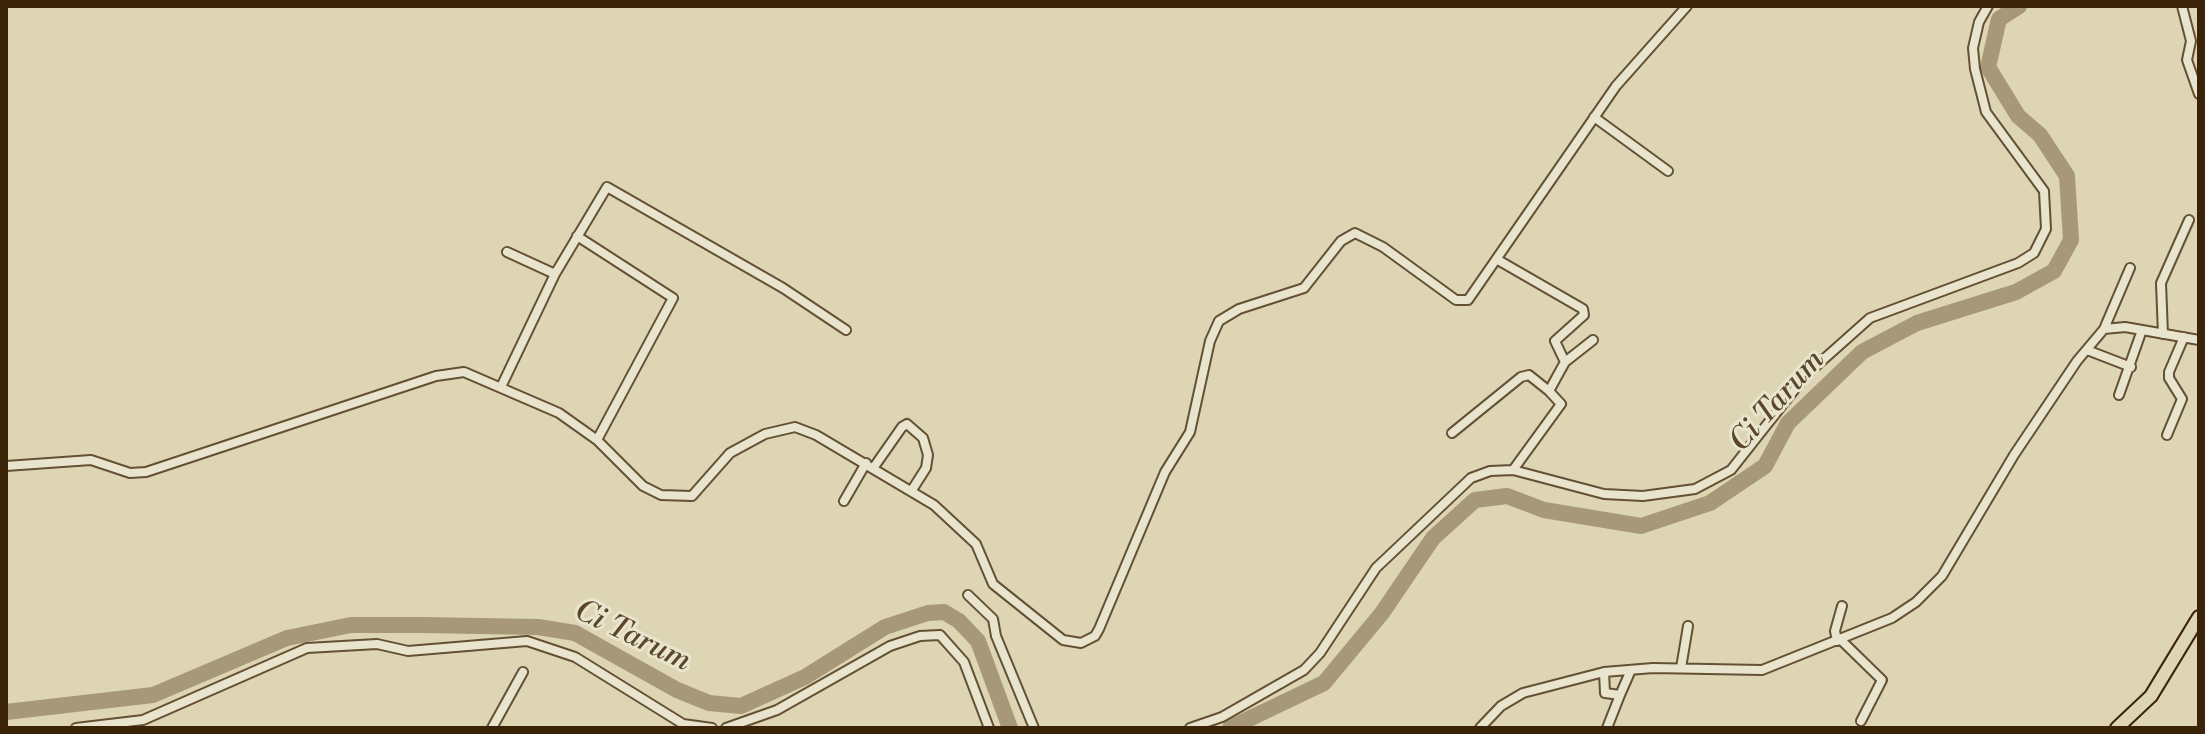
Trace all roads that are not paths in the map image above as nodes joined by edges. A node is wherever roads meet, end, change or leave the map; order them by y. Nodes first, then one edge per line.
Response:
1 (1687, 6) edge
2 (1988, 6) edge
3 (2182, 6) edge
4 (2199, 94) edge
5 (1594, 117) junction
6 (1668, 171) dead end
7 (2189, 220) dead end
8 (577, 236) junction
9 (507, 252) dead end
10 (1498, 260) junction
11 (2130, 268) dead end
12 (555, 274) junction
13 (2104, 329) junction
14 (846, 330) dead end
15 (2142, 330) junction
16 (2163, 334) junction
17 (2184, 337) junction
18 (1593, 340) dead end
19 (2199, 340) edge
20 (2087, 350) junction
21 (1565, 362) junction
22 (2131, 367) junction
23 (501, 387) junction
24 (1549, 391) junction
25 (2119, 395) dead end
26 (1452, 433) dead end
27 (2167, 435) dead end
28 (597, 440) junction
29 (870, 465) junction
30 (6, 466) edge
31 (1513, 470) junction
32 (912, 490) junction
33 (844, 501) dead end
34 (968, 595) dead end
35 (1842, 606) dead end
36 (2199, 617) edge
37 (1688, 626) dead end
38 (1839, 640) junction
39 (1681, 668) junction
40 (1631, 670) junction
41 (523, 672) dead end
42 (1604, 672) junction
43 (1620, 695) junction
44 (1861, 721) dead end
45 (76, 728) edge
46 (492, 728) edge
47 (712, 728) edge
48 (726, 728) edge
49 (989, 728) edge
50 (1034, 728) edge
51 (1190, 728) edge
52 (1480, 728) edge
53 (1607, 728) edge
54 (2117, 728) edge

1 - 5 street
2 - 31 street
3 - 4 street
5 - 6 street
5 - 10 street
7 - 16 street
8 - 12 street
8 - 14 street
8 - 28 street
9 - 12 street
10 - 21 street
10 - 32 street
11 - 13 street
12 - 23 street
13 - 15 street
13 - 20 street
15 - 16 street
15 - 22 street
16 - 17 street
17 - 19 street
17 - 27 street
18 - 21 street
20 - 22 street
20 - 38 street
21 - 24 street
22 - 25 street
23 - 28 street
23 - 30 street
24 - 26 street
24 - 31 street
28 - 29 street
29 - 32 street
29 - 32 street
29 - 33 street
31 - 51 street
34 - 50 street
35 - 38 street
36 - 54 main road
37 - 39 street
38 - 39 street
38 - 44 street
39 - 40 street
40 - 42 street
40 - 43 street
41 - 46 street
42 - 43 street
42 - 52 street
43 - 53 street
45 - 47 street
48 - 49 street

